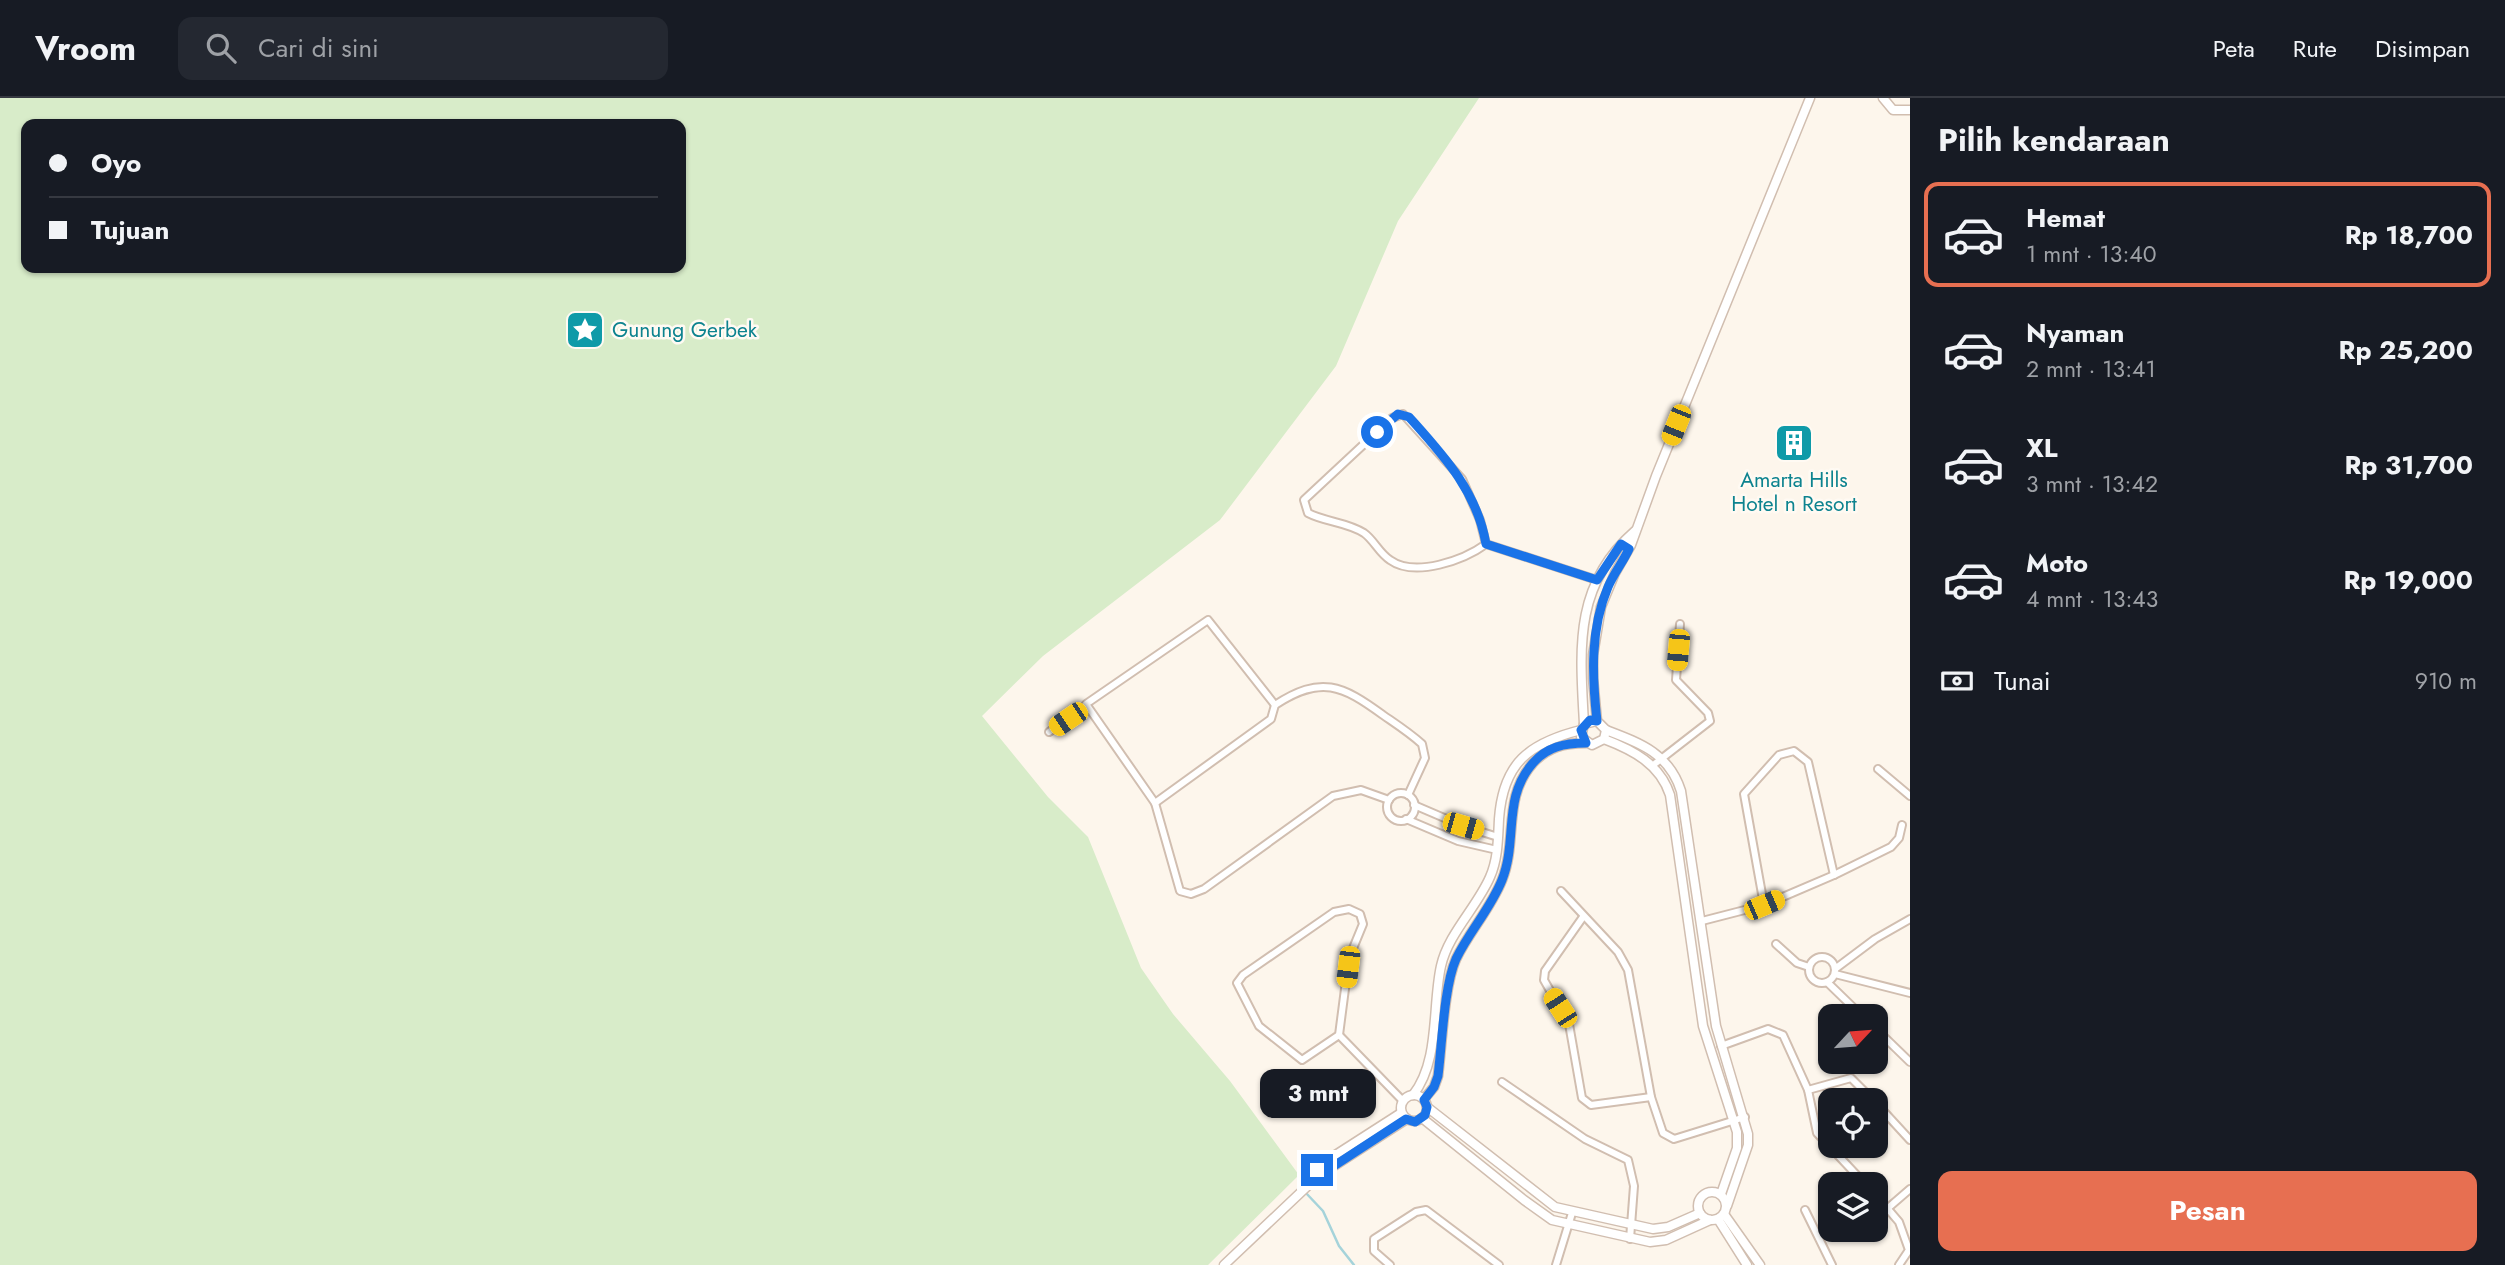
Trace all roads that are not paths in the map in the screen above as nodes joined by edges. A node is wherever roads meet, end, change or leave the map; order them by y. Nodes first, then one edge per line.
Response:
1 (1810, 98) edge
2 (1883, 98) edge
3 (1910, 110) edge
4 (1486, 544) junction
5 (1625, 546) junction
6 (1597, 580) junction
7 (1680, 624) dead end
8 (1581, 663) junction
9 (1593, 663) junction
10 (1275, 705) junction
11 (1086, 707) junction
12 (1597, 721) junction
13 (1583, 727) junction
14 (1049, 732) dead end
15 (1605, 735) junction
16 (1586, 743) junction
17 (1662, 759) junction
18 (1652, 766) junction
19 (1878, 769) dead end
20 (1502, 789) junction
21 (1514, 794) junction
22 (1408, 795) junction
23 (1910, 796) edge
24 (1389, 800) junction
25 (1155, 803) junction
26 (1414, 806) junction
27 (1406, 819) junction
28 (1902, 825) dead end
29 (1498, 836) junction
30 (1497, 850) junction
31 (1693, 867) junction
32 (1681, 868) junction
33 (1833, 875) junction
34 (1561, 891) dead end
35 (1764, 905) junction
36 (1583, 917) junction
37 (1910, 919) edge
38 (1702, 921) junction
39 (1776, 944) dead end
40 (1809, 967) junction
41 (1835, 971) junction
42 (1827, 982) junction
43 (1910, 993) edge
44 (1850, 1004) edge
45 (1339, 1035) junction
46 (1888, 1041) edge
47 (1721, 1046) junction
48 (1910, 1062) edge
49 (1502, 1082) dead end
50 (1861, 1088) edge
51 (1808, 1090) junction
52 (1413, 1095) junction
53 (1651, 1097) junction
54 (1403, 1101) junction
55 (1426, 1103) junction
56 (1404, 1116) junction
57 (1888, 1116) edge
58 (1745, 1117) junction
59 (1422, 1118) junction
60 (1734, 1120) junction
61 (1910, 1140) edge
62 (1854, 1172) edge
63 (1910, 1189) edge
64 (1721, 1194) junction
65 (1888, 1208) joint
66 (1805, 1210) dead end
67 (1572, 1213) junction
68 (1700, 1213) junction
69 (1720, 1215) junction
70 (1569, 1225) junction
71 (1631, 1225) junction
72 (1630, 1238) junction
73 (1224, 1265) edge
74 (1390, 1265) edge
75 (1499, 1265) edge
76 (1556, 1265) edge
77 (1747, 1265) edge
78 (1760, 1265) edge
79 (1832, 1265) edge
80 (1899, 1265) edge

1 - 5 street
2 - 3 street
4 - 4 street
4 - 6 street
5 - 6 street
5 - 9 street
6 - 8 street
7 - 17 street
8 - 9 street
8 - 13 street
9 - 12 street
10 - 11 street
10 - 22 street
10 - 25 street
11 - 14 street
11 - 25 street
12 - 13 street
12 - 15 street
13 - 16 street
13 - 20 street
15 - 16 street
15 - 17 street
15 - 18 street
16 - 21 street
17 - 18 street
17 - 31 street
18 - 32 street
19 - 23 street
20 - 21 street
20 - 29 street
21 - 55 street
22 - 24 street
22 - 26 street
24 - 25 street
24 - 27 street
26 - 27 street
26 - 29 street
27 - 30 street
28 - 33 street
29 - 30 street
30 - 52 street
31 - 32 street
31 - 38 street
32 - 60 street
33 - 35 street
33 - 35 street
34 - 36 street
35 - 38 street
36 - 53 street
36 - 53 street
37 - 41 street
38 - 47 street
39 - 40 street
40 - 41 street
40 - 42 street
41 - 42 street
41 - 43 street
42 - 44 street
45 - 45 street
45 - 54 street
46 - 48 street
47 - 51 street
47 - 58 street
49 - 71 street
50 - 51 street
51 - 62 street
52 - 54 street
52 - 55 street
53 - 60 street
54 - 56 street
55 - 59 street
55 - 67 street
56 - 59 street
56 - 73 street
57 - 61 street
58 - 60 street
58 - 69 street
59 - 70 street
60 - 64 street
63 - 65 street
64 - 68 street
64 - 69 street
65 - 80 street
66 - 79 street
67 - 70 street
67 - 71 street
68 - 69 street
68 - 71 street
69 - 72 street
69 - 77 street
69 - 78 street
70 - 72 street
70 - 76 street
71 - 72 street
74 - 75 street

